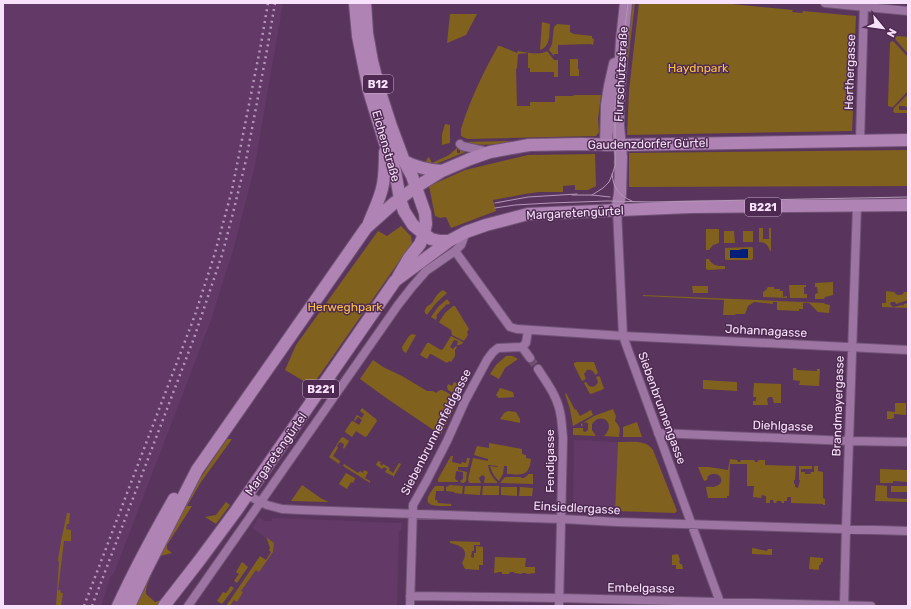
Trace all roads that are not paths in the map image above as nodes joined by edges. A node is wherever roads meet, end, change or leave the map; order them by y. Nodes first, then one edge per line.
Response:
1 (355, 3) edge
2 (365, 3) edge
3 (626, 3) edge
4 (825, 3) edge
5 (864, 5) edge
6 (908, 11) edge
7 (622, 40) junction
8 (908, 140) edge
9 (860, 142) junction
10 (385, 143) junction
11 (460, 144) dead end
12 (606, 145) junction
13 (619, 146) junction
14 (490, 152) junction
15 (404, 162) junction
16 (442, 171) junction
17 (416, 187) junction
18 (400, 198) junction
19 (908, 205) edge
20 (857, 206) junction
21 (617, 210) junction
22 (366, 228) junction
23 (424, 234) junction
24 (452, 246) junction
25 (395, 281) junction
26 (528, 330) junction
27 (623, 336) junction
28 (522, 347) junction
29 (853, 347) junction
30 (908, 350) edge
31 (530, 358) tunnel mouth
32 (538, 369) tunnel mouth
33 (658, 433) junction
34 (849, 441) junction
35 (908, 442) edge
36 (197, 470) junction
37 (247, 495) junction
38 (260, 502) junction
39 (413, 514) junction
40 (562, 519) junction
41 (691, 524) junction
42 (846, 530) junction
43 (908, 532) edge
44 (410, 596) junction
45 (559, 602) edge
46 (721, 604) edge
47 (118, 606) edge
48 (129, 606) edge
49 (164, 606) edge
50 (188, 606) edge
51 (410, 606) edge
52 (844, 606) edge
53 (871, 606) edge

1 - 10 main road, Eichenstraße / B12
2 - 15 main road, Eichenstraße / B12
3 - 7 street, Flurschützstraße
4 - 5 street
5 - 6 street
5 - 9 street, Herthergasse
7 - 12 street
7 - 13 street, Flurschützstraße
8 - 9 main road, Gaudenzdorfer Gürtel
9 - 13 main road, Gaudenzdorfer Gürtel
10 - 18 main road, Eichenstraße / B12
10 - 22 main road
11 - 14 street
12 - 13 main road, Gaudenzdorfer Gürtel
12 - 14 main road, Gaudenzdorfer Gürtel
13 - 21 street, Flurschützstraße
14 - 16 main road, Gaudenzdorfer Gürtel
15 - 16 main road
15 - 17 main road, Eichenstraße / B12
16 - 17 main road, Gaudenzdorfer Gürtel
17 - 18 main road, Gaudenzdorfer Gürtel
17 - 23 main road, Eichenstraße
18 - 22 main road
18 - 23 main road, Eichenstraße
19 - 20 main road, Margaretengürtel / B221
20 - 21 main road, Margaretengürtel / B221
20 - 29 street, Brandmayergasse
21 - 24 main road, Margaretengürtel / B221
21 - 27 street, Siebenbrunnengasse
22 - 36 main road
23 - 24 main road, Eichenstraße
23 - 25 main road, Eichenstraße
24 - 25 main road, Margaretengürtel / B221
24 - 26 street
24 - 38 street, Margaretengürtel
25 - 37 main road, Margaretengürtel / B221
26 - 27 street
26 - 28 street
27 - 29 street, Johannagasse
27 - 33 street, Siebenbrunnengasse
28 - 31 street
28 - 39 street, Siebenbrunnenfeldgasse
29 - 30 street, Johannagasse
29 - 34 street, Brandmayergasse
32 - 40 street, Fendigasse
33 - 34 street, Diehlgasse
33 - 41 street, Siebenbrunnengasse
34 - 35 street, Diehlgasse
34 - 42 street, Brandmayergasse
36 - 47 main road
36 - 48 main road
37 - 38 street, Einsiedlergasse
37 - 49 main road, Margaretengürtel / B221
38 - 39 street, Einsiedlergasse
38 - 50 street, Margaretengürtel
39 - 40 street, Einsiedlergasse
39 - 44 street, Siebenbrunnenfeldgasse
40 - 41 street, Einsiedlergasse
40 - 45 street, Fendigasse
41 - 42 street, Einsiedlergasse
41 - 46 street, Siebenbrunnengasse
42 - 43 street, Einsiedlergasse
42 - 52 street, Brandmayergasse
44 - 45 street, Embelgasse
44 - 51 street, Siebenbrunnenfeldgasse
45 - 46 street, Embelgasse
46 - 52 street, Embelgasse
52 - 53 street, Embelgasse

